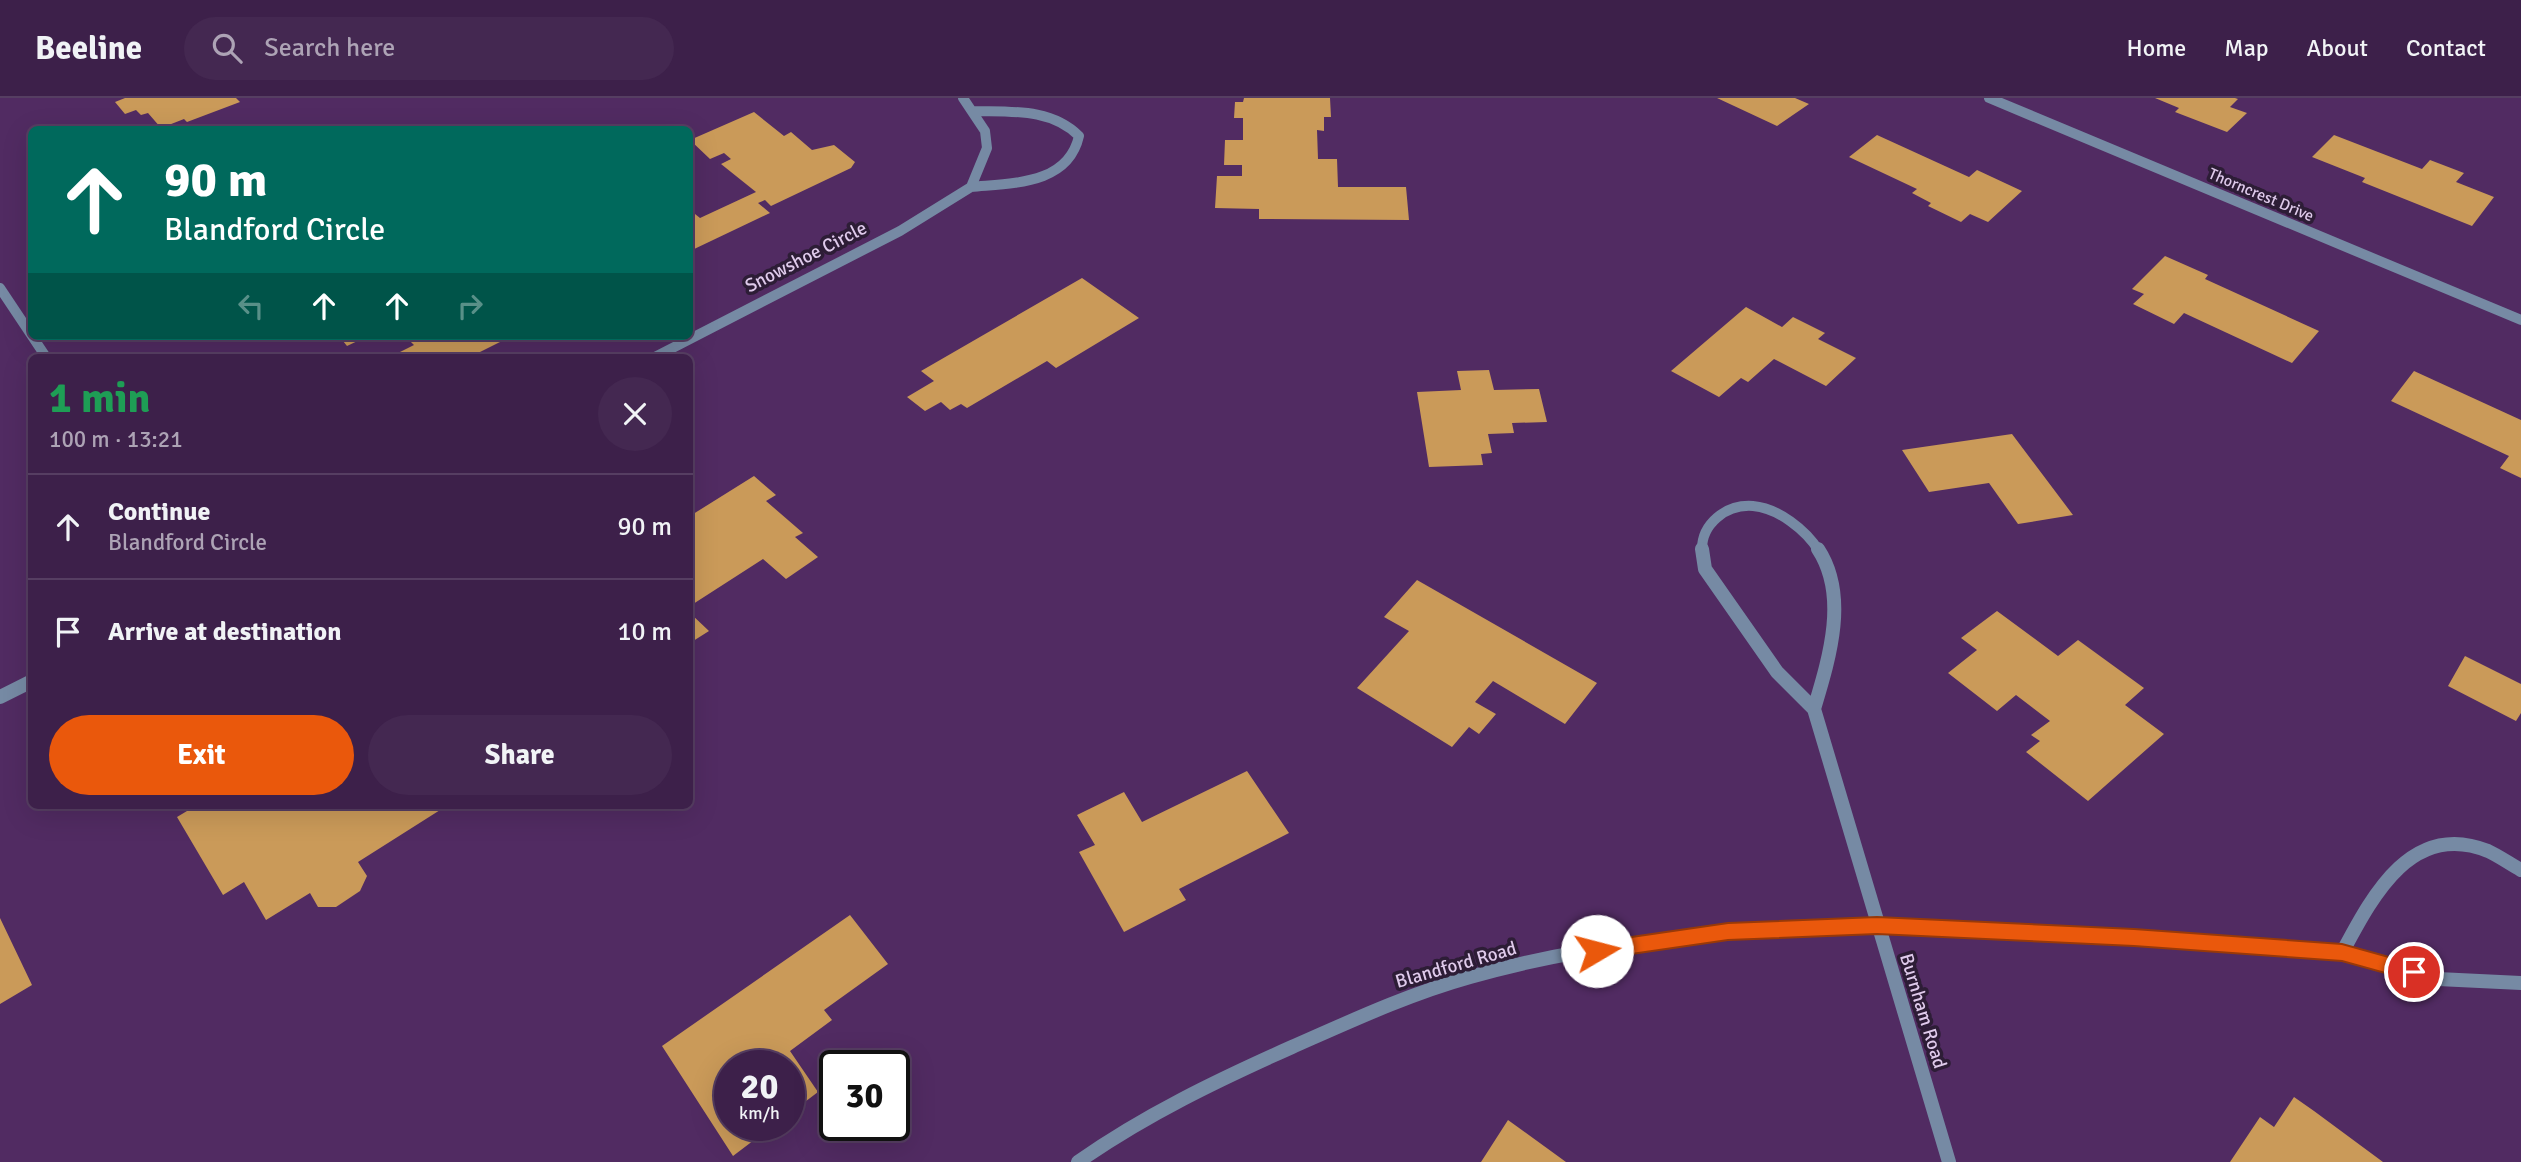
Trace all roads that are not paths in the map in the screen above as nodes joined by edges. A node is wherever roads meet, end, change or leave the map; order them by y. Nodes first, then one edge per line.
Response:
1 (963, 98) edge
2 (1989, 98) edge
3 (974, 111) junction
4 (971, 187) junction
5 (0, 288) edge
6 (2521, 320) edge
7 (28, 330) edge
8 (693, 337) edge
9 (688, 340) edge
10 (661, 354) edge
11 (28, 683) edge
12 (0, 697) edge
13 (1814, 709) junction
14 (2521, 870) edge
15 (1877, 926) junction
16 (2342, 953) junction
17 (2521, 983) edge
18 (1078, 1162) edge
19 (1949, 1162) edge

1 - 3 street
2 - 6 street, Thorncrest Drive
3 - 4 street
3 - 4 street, Snowshoe Circle
4 - 8 street, Snowshoe Circle
5 - 7 street
9 - 10 street, Snowshoe Circle
11 - 12 street
13 - 13 street
13 - 15 street, Burnham Road
14 - 16 street
15 - 16 street, Blandford Road
15 - 18 street, Blandford Road
15 - 19 street, Burnham Road
16 - 17 street, Blandford Road

